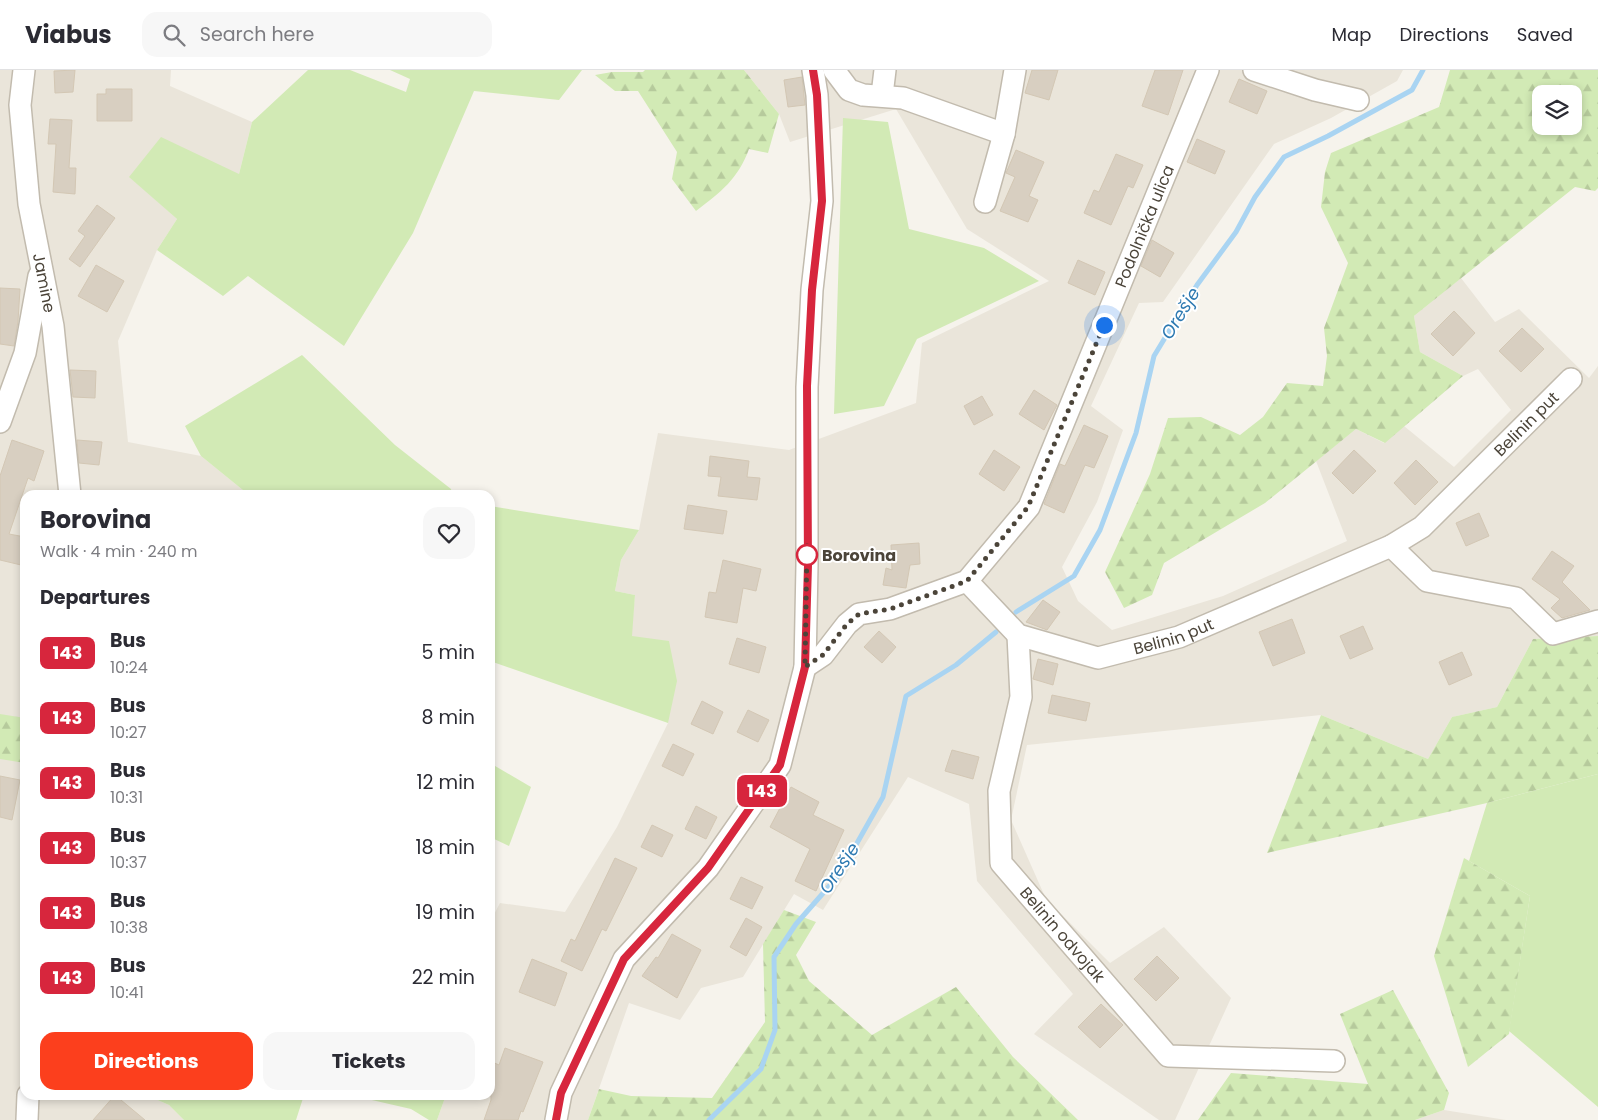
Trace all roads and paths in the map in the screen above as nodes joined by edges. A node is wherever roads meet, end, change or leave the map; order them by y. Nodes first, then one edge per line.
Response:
1 (24, 70) edge
2 (813, 70) edge
3 (834, 70) edge
4 (885, 70) edge
5 (1015, 70) edge
6 (1208, 70) edge
7 (1254, 70) edge
8 (882, 95) junction
9 (1358, 100) dead end
10 (1004, 134) junction
11 (985, 202) dead end
12 (41, 266) junction
13 (1571, 379) dead end
14 (0, 422) edge
15 (69, 490) edge
16 (1391, 546) junction
17 (967, 581) junction
18 (1598, 621) edge
19 (1018, 635) junction
20 (805, 667) junction
21 (1334, 1061) dead end
22 (28, 1100) edge
23 (27, 1120) edge
24 (556, 1120) edge

1 - 12 street, Jamine
2 - 20 street
3 - 8 street
4 - 8 street
5 - 10 street
6 - 17 street, Podolnička ulica
7 - 9 street
8 - 10 street
10 - 11 street
12 - 14 street
12 - 15 street, Jamine
13 - 16 street, Belinin put
16 - 18 street
16 - 19 street, Belinin put
17 - 19 street
17 - 20 street
19 - 21 street, Belinin odvojak
20 - 24 street
22 - 23 street

